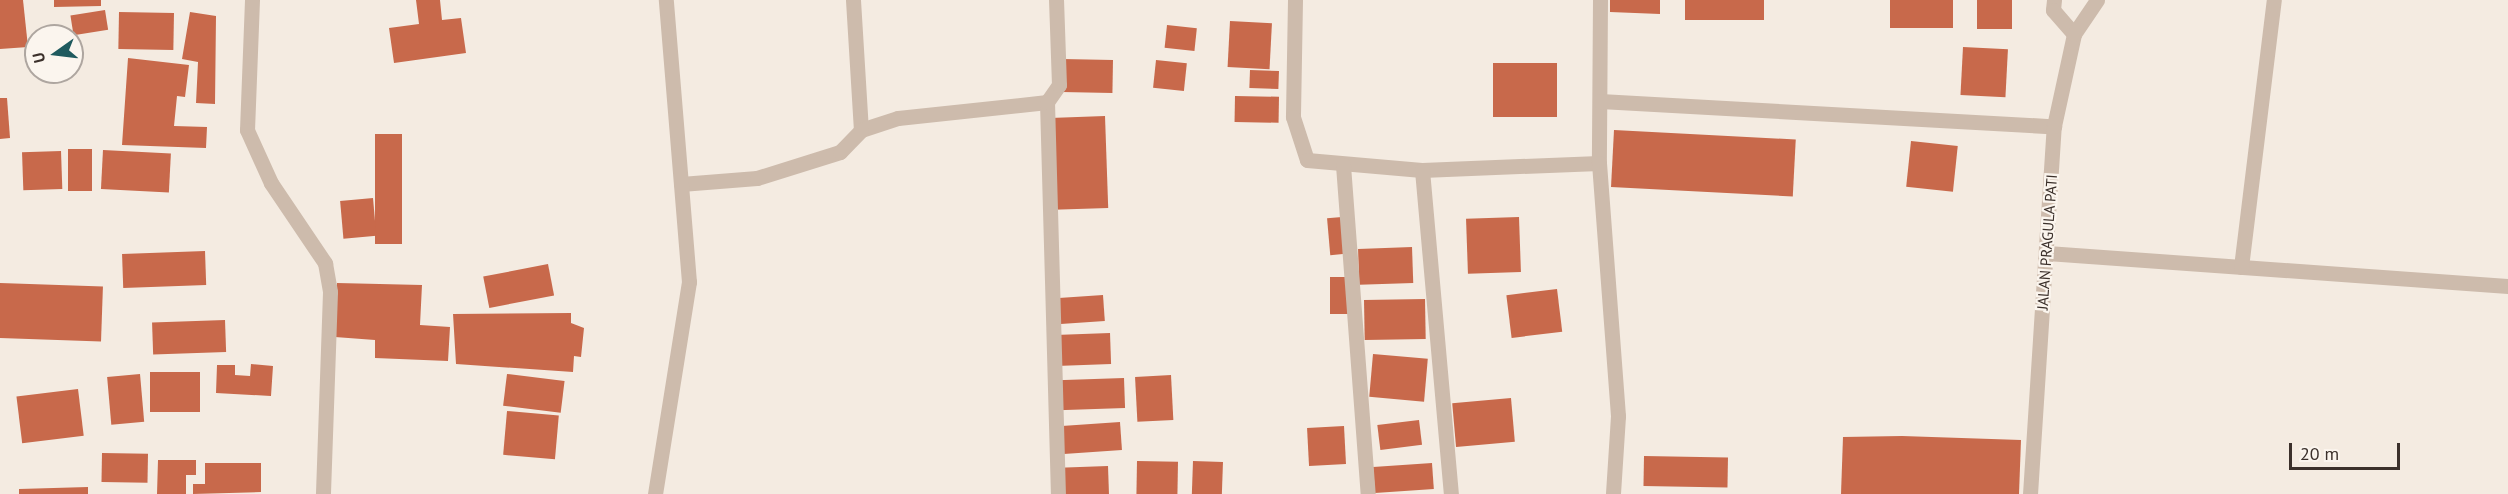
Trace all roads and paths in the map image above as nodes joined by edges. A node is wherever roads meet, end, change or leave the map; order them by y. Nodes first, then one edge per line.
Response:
1 (252, 0) edge
2 (666, 0) edge
3 (853, 0) edge
4 (1056, 0) edge
5 (1295, 0) edge
6 (1600, 0) edge
7 (2054, 0) edge
8 (2097, 0) edge
9 (2274, 0) edge
10 (2074, 34) junction
11 (1600, 101) junction
12 (1047, 102) junction
13 (2054, 126) junction
14 (861, 130) junction
15 (1599, 163) junction
16 (1343, 165) junction
17 (1422, 170) junction
18 (681, 184) junction
19 (2047, 253) junction
20 (2241, 267) junction
21 (2508, 286) edge
22 (323, 494) edge
23 (655, 494) edge
24 (1058, 494) edge
25 (1368, 494) edge
26 (1451, 494) edge
27 (1613, 494) edge
28 (2031, 494) edge

1 - 22 street
2 - 18 street
3 - 14 street
4 - 12 street
5 - 16 street
6 - 11 street
7 - 10 street
8 - 10 street, JALAN PRAGULA PATI
9 - 20 street
10 - 13 street, JALAN PRAGULA PATI
11 - 13 street
11 - 15 street
12 - 14 street
12 - 24 street
13 - 19 street, JALAN PRAGULA PATI
14 - 18 street
15 - 17 street
15 - 27 street
16 - 17 street
16 - 25 street
17 - 26 street
18 - 23 street
19 - 20 street
19 - 28 street, JALAN PRAGULA PATI
20 - 21 street

